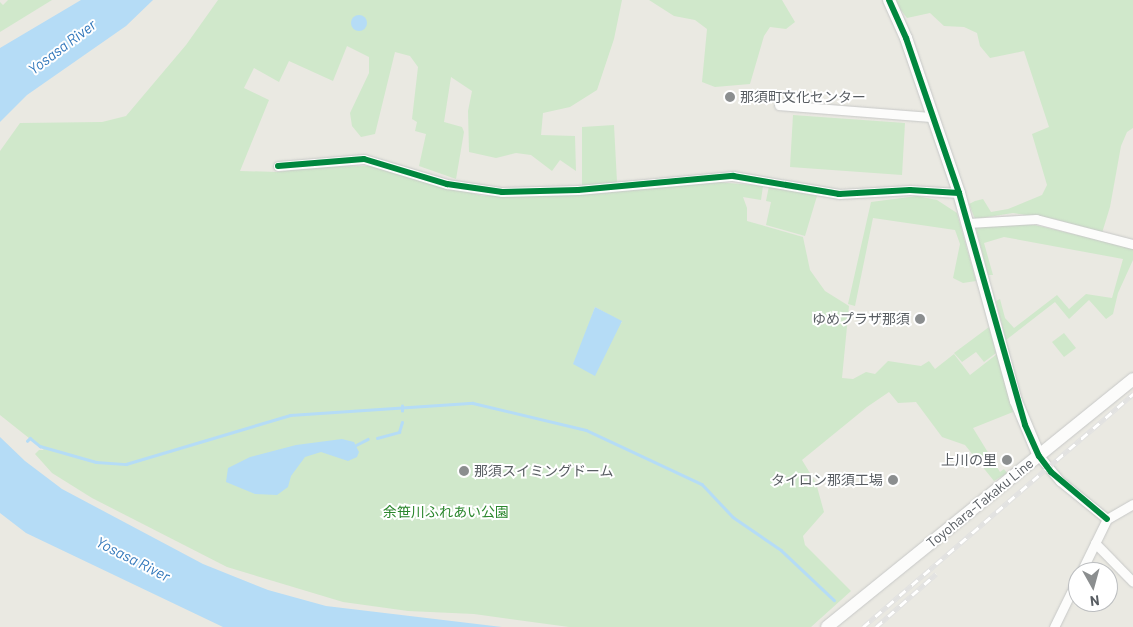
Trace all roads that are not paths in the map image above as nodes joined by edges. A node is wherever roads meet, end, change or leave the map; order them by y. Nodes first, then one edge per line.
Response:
1 (889, 0) edge
2 (779, 105) dead end
3 (933, 117) junction
4 (278, 166) dead end
5 (959, 193) junction
6 (968, 223) junction
7 (1133, 244) edge
8 (1133, 379) edge
9 (1039, 456) junction
10 (1133, 504) edge
11 (1107, 519) junction
12 (1095, 543) junction
13 (1086, 562) edge
14 (1133, 582) edge
15 (1068, 598) edge
16 (827, 627) edge
17 (1054, 627) edge

1 - 3 street
2 - 3 street
3 - 5 street
4 - 5 street
5 - 6 street
6 - 7 street
6 - 9 street
8 - 9 street, Toyohara-Takaku Line
9 - 11 street
9 - 16 street, Toyohara-Takaku Line
10 - 11 street
11 - 12 street
12 - 13 street
12 - 14 street
15 - 17 street

